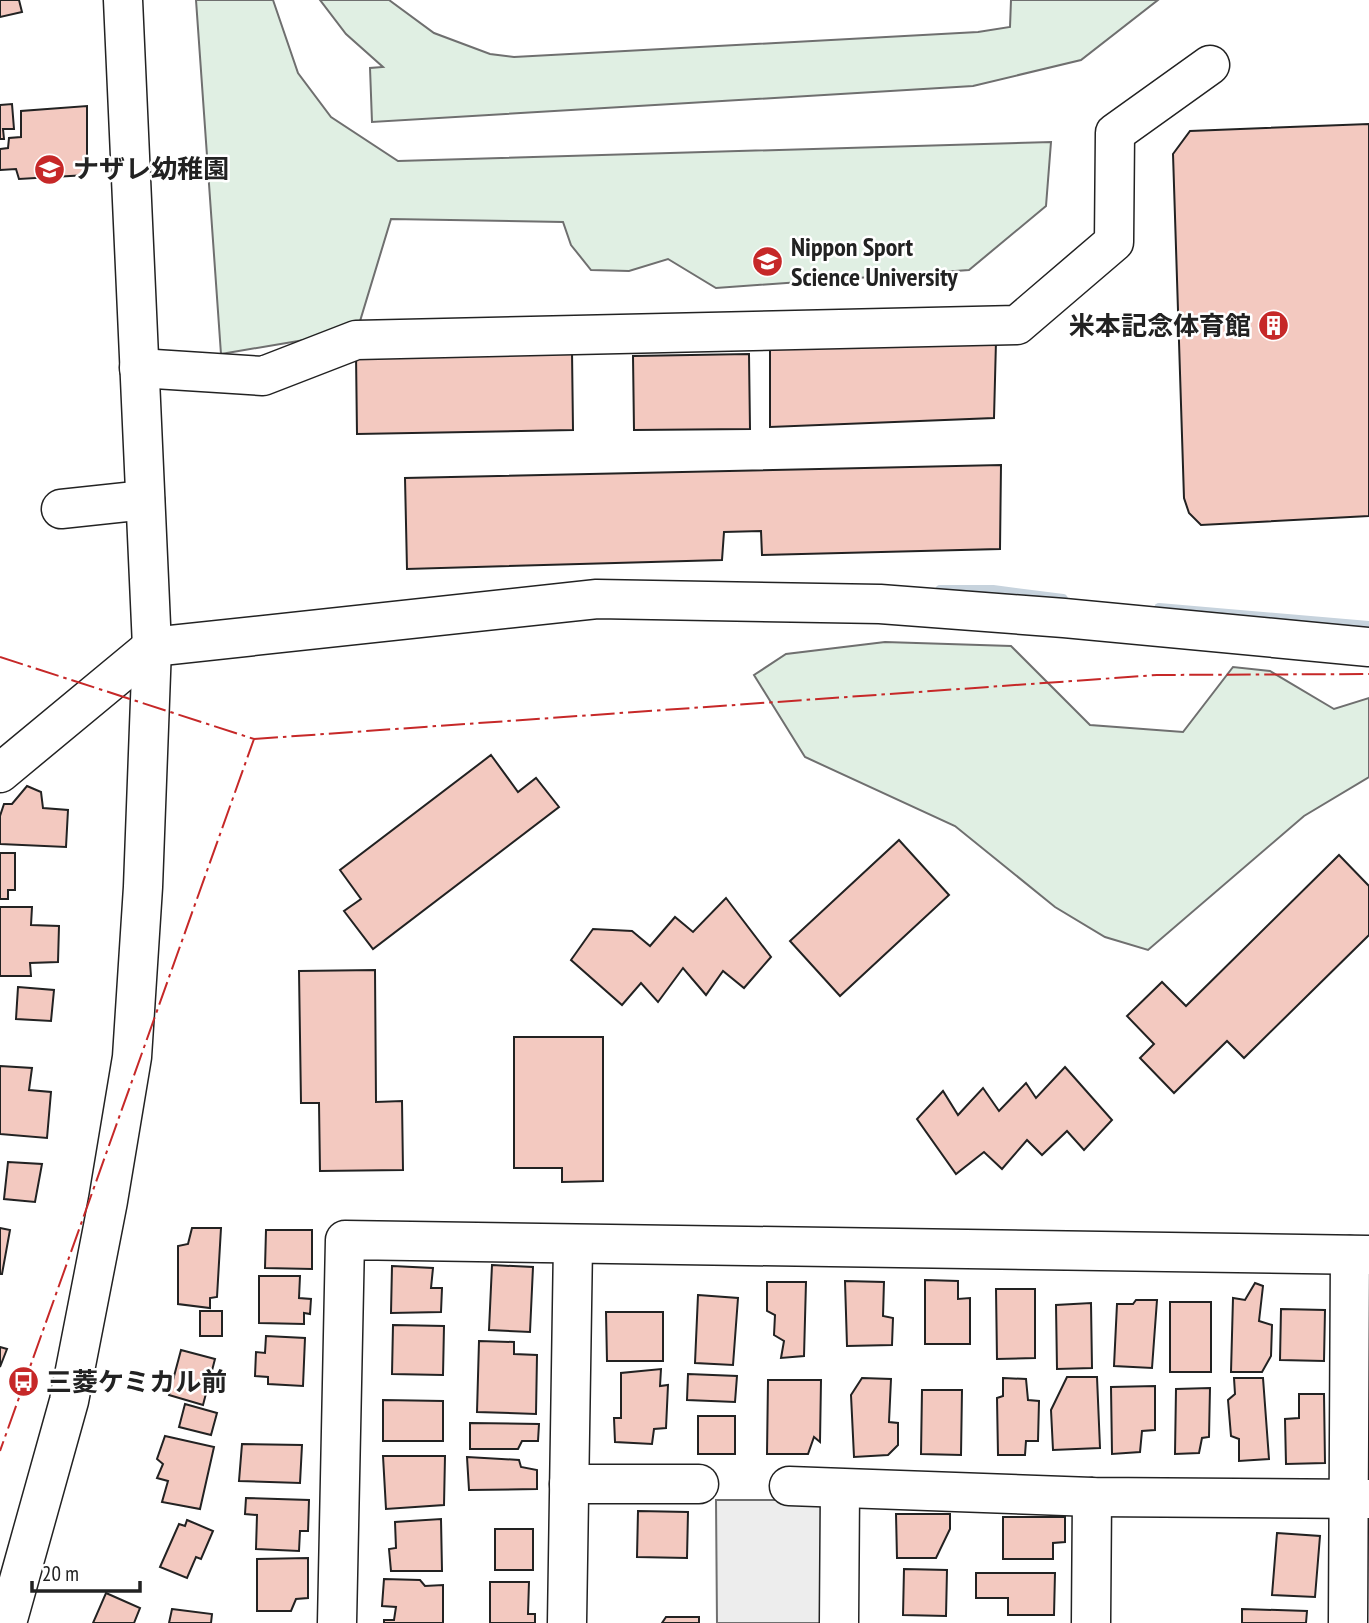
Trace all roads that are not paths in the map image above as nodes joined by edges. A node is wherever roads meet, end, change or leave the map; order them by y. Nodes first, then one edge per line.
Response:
1 (122, 0) edge
2 (1210, 65) dead end
3 (139, 368) junction
4 (145, 500) junction
5 (61, 509) dead end
6 (152, 647) junction
7 (1369, 647) edge
8 (0, 773) edge
9 (573, 1244) junction
10 (1359, 1255) edge
11 (699, 1483) dead end
12 (569, 1485) junction
13 (789, 1486) dead end
14 (840, 1490) junction
15 (1092, 1497) junction
16 (1359, 1499) edge
17 (7, 1623) edge
18 (337, 1623) edge
19 (566, 1623) edge
20 (839, 1623) edge
21 (1091, 1623) edge
22 (1348, 1623) edge

1 - 3 street
2 - 3 street
3 - 4 street
4 - 5 street
4 - 6 street
6 - 7 street
6 - 8 street
6 - 17 street
9 - 10 street
9 - 12 street
9 - 18 street
10 - 16 street
11 - 12 street
12 - 19 street
13 - 14 street
14 - 15 street
14 - 20 street
15 - 16 street
15 - 21 street
16 - 22 street

